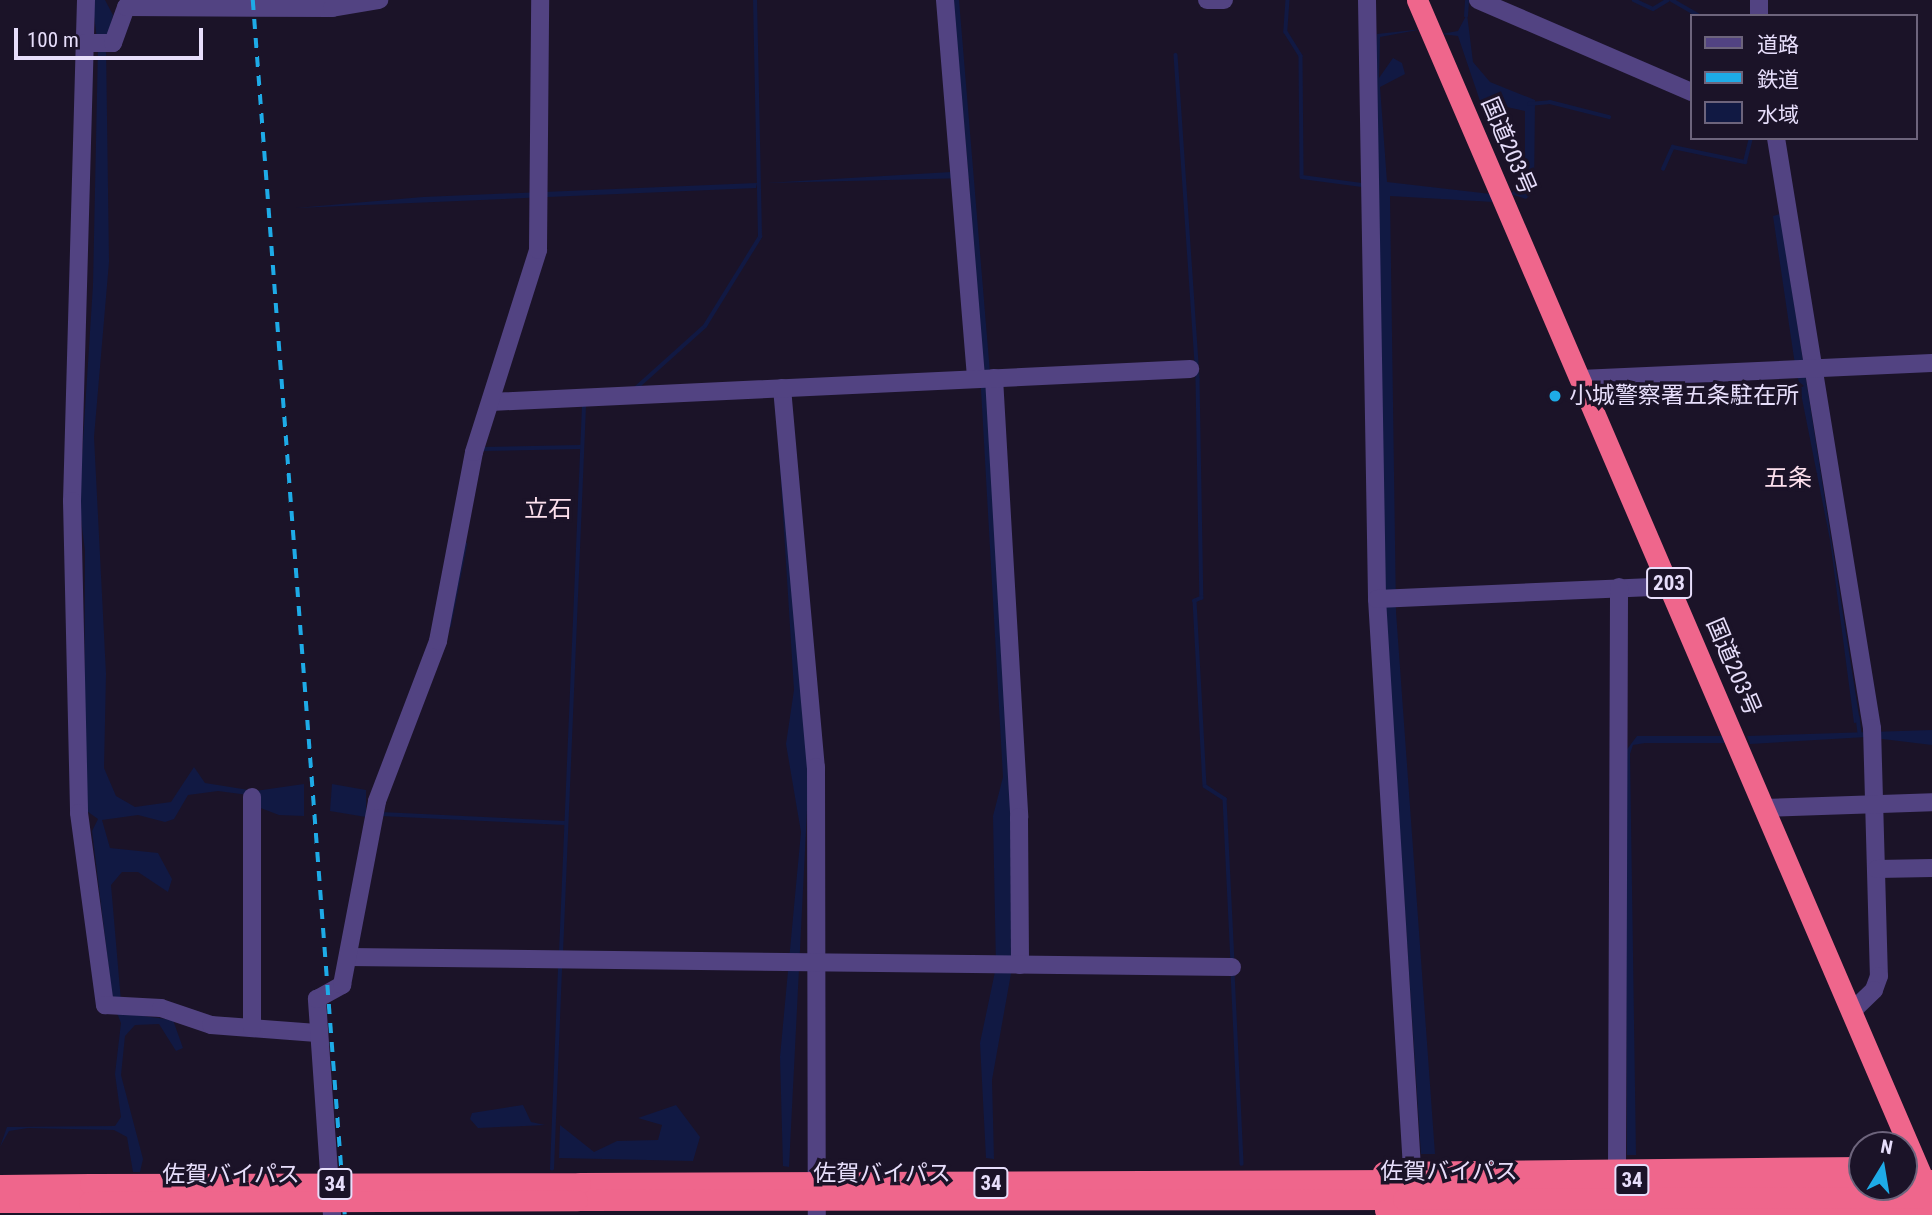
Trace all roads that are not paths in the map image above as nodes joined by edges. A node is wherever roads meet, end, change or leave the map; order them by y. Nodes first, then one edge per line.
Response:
1 (86, 0) edge
2 (379, 0) edge
3 (540, 0) edge
4 (945, 0) edge
5 (1207, 0) edge
6 (1224, 0) edge
7 (1367, 0) edge
8 (1418, 0) edge
9 (1478, 0) edge
10 (120, 4) edge
11 (85, 43) junction
12 (1690, 91) edge
13 (1776, 140) edge
14 (1932, 363) edge
15 (1813, 368) junction
16 (1190, 369) dead end
17 (985, 379) junction
18 (1580, 379) junction
19 (782, 388) junction
20 (491, 402) junction
21 (1670, 586) junction
22 (1619, 587) junction
23 (1377, 599) junction
24 (252, 797) dead end
25 (1932, 802) edge
26 (1878, 805) junction
27 (1764, 808) junction
28 (1932, 868) edge
29 (1877, 869) junction
30 (348, 957) junction
31 (802, 961) junction
32 (1016, 965) junction
33 (1233, 967) dead end
34 (1854, 1009) junction
35 (252, 1028) junction
36 (317, 1033) junction
37 (1902, 1131) edge
38 (1848, 1167) edge
39 (1616, 1169) junction
40 (1918, 1172) edge
41 (1848, 1180) edge
42 (0, 1185) edge
43 (89, 1193) junction
44 (1409, 1194) edge
45 (1932, 1198) edge
46 (817, 1200) edge
47 (0, 1202) edge
48 (1932, 1208) edge
49 (1616, 1213) edge
50 (332, 1215) edge

1 - 11 street
2 - 10 street
3 - 20 street
4 - 17 street
5 - 6 street
7 - 23 street
8 - 18 highway, 国道203号 / 203
9 - 12 street
10 - 11 street
11 - 35 street
13 - 15 street
14 - 15 street
15 - 18 street
15 - 26 street
16 - 17 street
17 - 19 street
17 - 32 street
18 - 21 highway, 国道203号 / 203
19 - 20 street
19 - 31 street
20 - 30 street
21 - 22 street
21 - 27 highway, 国道203号 / 203
22 - 23 street
22 - 39 street
23 - 44 street
24 - 35 street
25 - 26 street
26 - 27 street
26 - 29 street
27 - 34 highway, 国道203号 / 203
28 - 29 street
29 - 34 street
30 - 31 street
30 - 36 street
31 - 32 street
31 - 46 street
32 - 33 street
34 - 37 highway, 国道203号 / 203
35 - 36 street
36 - 50 street
38 - 39 highway
39 - 44 highway
40 - 45 highway, 国道203号 / 203
41 - 44 highway, 佐賀バイパス / 34, bridge
42 - 43 highway, 佐賀バイパス / 34
43 - 46 highway, 佐賀バイパス / 34, bridge
43 - 47 highway, 佐賀バイパス / 34
44 - 45 highway, 佐賀バイパス / 34, bridge
44 - 46 highway, 佐賀バイパス / 34
44 - 46 highway, 佐賀バイパス / 34
44 - 49 highway
48 - 49 highway

